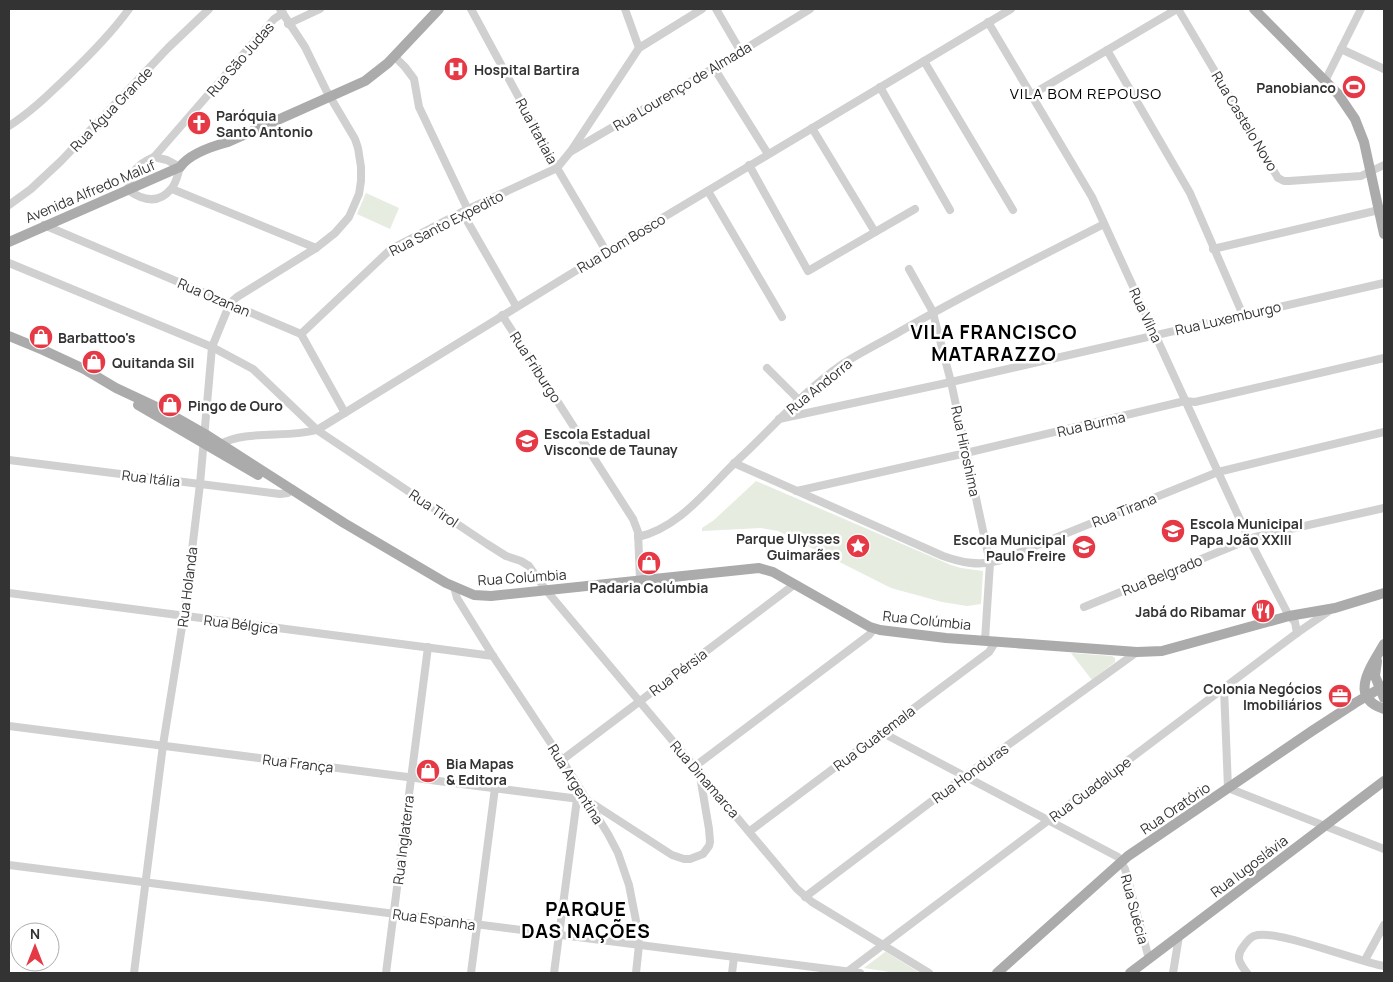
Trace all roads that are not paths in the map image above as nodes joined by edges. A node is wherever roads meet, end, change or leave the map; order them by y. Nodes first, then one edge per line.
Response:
1 (117, 9) edge
2 (209, 9) edge
3 (320, 9) edge
4 (439, 9) edge
5 (471, 9) edge
6 (625, 9) edge
7 (702, 9) edge
8 (716, 9) edge
9 (810, 9) edge
10 (1011, 9) edge
11 (1178, 9) edge
12 (1254, 9) edge
13 (1361, 9) edge
14 (281, 11) edge
15 (127, 12) edge
16 (988, 22) junction
17 (288, 24) junction
18 (639, 48) junction
19 (1341, 49) junction
20 (1107, 50) junction
21 (741, 52) junction
22 (394, 56) junction
23 (924, 61) junction
24 (714, 68) junction
25 (1384, 69) edge
26 (1325, 81) junction
27 (880, 87) junction
28 (1031, 95) junction
29 (330, 97) junction
30 (9, 126) edge
31 (812, 128) junction
32 (570, 152) junction
33 (768, 154) junction
34 (154, 158) junction
35 (181, 165) junction
36 (1384, 165) edge
37 (749, 166) junction
38 (557, 168) junction
39 (1370, 172) junction
40 (172, 189) junction
41 (128, 190) junction
42 (708, 191) junction
43 (9, 205) edge
44 (915, 209) dead end
45 (950, 210) dead end
46 (1013, 210) dead end
47 (1379, 210) junction
48 (465, 211) junction
49 (1383, 222) edge
50 (1104, 224) junction
51 (44, 225) junction
52 (875, 232) junction
53 (1384, 234) edge
54 (9, 242) edge
55 (316, 248) junction
56 (1213, 249) junction
57 (606, 251) junction
58 (9, 263) edge
59 (909, 269) dead end
60 (1384, 283) edge
61 (230, 303) junction
62 (516, 306) junction
63 (933, 312) junction
64 (502, 315) junction
65 (1243, 315) junction
66 (782, 317) dead end
67 (301, 334) junction
68 (1155, 335) junction
69 (9, 336) edge
70 (212, 346) junction
71 (1384, 358) edge
72 (766, 368) dead end
73 (951, 382) junction
74 (799, 400) junction
75 (1185, 401) junction
76 (345, 413) junction
77 (779, 419) junction
78 (317, 430) junction
79 (1384, 432) edge
80 (206, 441) junction
81 (221, 444) junction
82 (966, 454) junction
83 (9, 460) edge
84 (734, 463) junction
85 (1218, 472) junction
86 (200, 484) junction
87 (290, 491) junction
88 (798, 491) junction
89 (1384, 508) edge
90 (638, 537) junction
91 (1249, 539) junction
92 (990, 563) junction
93 (640, 580) junction
94 (795, 584) junction
95 (454, 587) junction
96 (546, 590) junction
97 (1384, 593) edge
98 (9, 594) edge
99 (469, 594) junction
100 (1084, 607) dead end
101 (1334, 608) junction
102 (467, 612) junction
103 (184, 616) junction
104 (1289, 616) junction
105 (874, 629) junction
106 (1297, 633) junction
107 (985, 640) junction
108 (996, 641) junction
109 (487, 646) junction
110 (428, 647) junction
111 (1382, 648) edge
112 (1137, 652) junction
113 (473, 653) junction
114 (492, 656) junction
115 (1224, 688) junction
116 (1383, 691) edge
117 (1366, 696) junction
118 (639, 702) junction
119 (1384, 709) edge
120 (9, 726) edge
121 (881, 732) junction
122 (163, 745) junction
123 (562, 760) junction
124 (697, 770) junction
125 (965, 776) junction
126 (410, 777) junction
127 (1384, 781) edge
128 (495, 788) junction
129 (1228, 788) junction
130 (577, 799) junction
131 (587, 800) junction
132 (1048, 820) junction
133 (1326, 826) junction
134 (750, 832) junction
135 (1384, 849) edge
136 (1121, 862) junction
137 (9, 865) edge
138 (146, 883) junction
139 (805, 897) junction
140 (394, 913) junction
141 (477, 925) junction
142 (1384, 925) edge
143 (558, 935) junction
144 (1179, 936) junction
145 (639, 945) junction
146 (883, 945) junction
147 (734, 957) junction
148 (1149, 958) junction
149 (1365, 960) junction
150 (1384, 966) edge
151 (824, 971) edge
152 (846, 972) edge
153 (926, 972) edge
154 (1000, 972) edge
155 (134, 973) edge
156 (386, 973) edge
157 (471, 973) edge
158 (554, 973) edge
159 (636, 973) edge
160 (732, 973) edge
161 (860, 973) edge
162 (1130, 973) edge
163 (1173, 973) edge
164 (1247, 973) edge

1 - 15 street
2 - 43 street, Rua Água Grande
3 - 17 street
4 - 22 main road, Avenida Alfredo Maluf
5 - 38 street, Rua Itatiaia
6 - 18 street
7 - 18 street
8 - 21 street
9 - 21 street, Rua Lourenço de Almada
10 - 16 street, Rua Dom Bosco
11 - 20 street
11 - 39 street, Rua Castelo Novo
12 - 26 main road
13 - 19 street
14 - 17 street, Rua São Judas
14 - 34 street, Rua São Judas
15 - 30 street
16 - 23 street, Rua Dom Bosco
16 - 28 street, Rua Vilna
17 - 29 street, Rua São Judas
18 - 32 street
19 - 25 street
19 - 26 street
20 - 28 street
20 - 56 street
21 - 24 street, Rua Lourenço de Almada
22 - 29 main road, Avenida Alfredo Maluf
22 - 48 street
23 - 27 street, Rua Dom Bosco
23 - 46 street
24 - 32 street, Rua Lourenço de Almada
24 - 33 street
26 - 39 main road
27 - 31 street, Rua Dom Bosco
27 - 45 street
28 - 50 street, Rua Vilna
29 - 35 main road, Avenida Alfredo Maluf
29 - 55 street, Rua São Judas
31 - 33 street, Rua Dom Bosco
31 - 52 street
32 - 38 street, Rua Lourenço de Almada
33 - 37 street, Rua Dom Bosco
34 - 35 street
34 - 41 street, Rua São Judas
35 - 40 street
35 - 41 main road, Avenida Alfredo Maluf
36 - 39 street
37 - 42 street, Rua Dom Bosco
37 - 52 street
38 - 48 street, Rua Santo Expedito
38 - 57 street, Rua Itatiaia
39 - 47 main road
40 - 41 street
40 - 55 street
41 - 51 main road, Avenida Alfredo Maluf
42 - 57 street, Rua Dom Bosco
42 - 66 street
44 - 52 street
47 - 49 main road
47 - 56 street
48 - 62 street
48 - 67 street, Rua Santo Expedito
49 - 53 main road
50 - 63 street, Rua Andorra
50 - 68 street, Rua Vilna
51 - 54 main road, Avenida Alfredo Maluf
51 - 61 street, Rua Ozanan
55 - 61 street
56 - 65 street
57 - 62 street, Rua Dom Bosco
58 - 70 street, Rua Tirol
59 - 63 street, Rua Hiroshima
60 - 65 street, Rua Luxemburgo
61 - 67 street, Rua Ozanan
61 - 70 street, Rua Holanda
62 - 64 street, Rua Dom Bosco
63 - 73 street, Rua Hiroshima
63 - 74 street, Rua Andorra
64 - 76 street, Rua Dom Bosco
64 - 90 street, Rua Friburgo
65 - 68 street, Rua Luxemburgo
67 - 76 street
68 - 73 street, Rua Luxemburgo
68 - 75 street, Rua Vilna
69 - 80 main road, Rua Colúmbia
70 - 78 street, Rua Tirol
70 - 80 street, Rua Holanda
71 - 75 street, Rua Burma
72 - 74 street
73 - 77 street, Rua Luxemburgo
73 - 82 street, Rua Hiroshima
74 - 77 street, Rua Andorra
75 - 82 street, Rua Burma
75 - 85 street, Rua Vilna
76 - 78 street, Rua Dom Bosco
77 - 84 street, Rua Andorra
78 - 81 street, Rua Dom Bosco
78 - 96 street, Rua Tirol
79 - 85 street, Rua Tirana
80 - 81 main road, Rua Colúmbia
80 - 86 street, Rua Holanda
80 - 87 main road, Rua Colúmbia
81 - 87 main road, Rua Colúmbia
82 - 88 street, Rua Burma
82 - 92 street, Rua Hiroshima
83 - 86 street, Rua Itália
84 - 88 street, Rua Tirana
84 - 90 street, Rua Andorra
85 - 91 street, Rua Vilna
85 - 92 street, Rua Tirana
86 - 87 street, Rua Itália
86 - 103 street, Rua Holanda
87 - 95 main road, Rua Colúmbia
88 - 92 street, Rua Tirana
89 - 91 street, Rua Belgrado
90 - 93 street, Rua Friburgo
91 - 100 street, Rua Belgrado
91 - 104 street, Rua Vilna
92 - 107 street, Rua Hiroshima
93 - 94 main road, Rua Colúmbia
93 - 96 main road, Rua Colúmbia
94 - 105 main road, Rua Colúmbia
94 - 118 street, Rua Pérsia
95 - 99 main road, Rua Colúmbia
95 - 102 street, Rua Argentina
96 - 99 main road, Rua Colúmbia
96 - 118 street, Rua Dinamarca
97 - 101 main road, Rua Colúmbia
98 - 103 street, Rua Bélgica
99 - 102 street
101 - 104 main road, Rua Colúmbia
101 - 106 street, Rua Guadalupe
102 - 109 street, Rua Argentina
103 - 110 street, Rua Bélgica
103 - 122 street, Rua Holanda
104 - 106 street
104 - 112 main road, Rua Colúmbia
105 - 107 main road, Rua Colúmbia
105 - 124 street
106 - 115 street, Rua Guadalupe
107 - 108 main road, Rua Colúmbia
108 - 112 main road, Rua Colúmbia
108 - 121 street, Rua Guatemala
109 - 113 street
109 - 114 street, Rua Argentina
110 - 113 street, Rua Bélgica
110 - 126 street, Rua Inglaterra
111 - 116 main road
111 - 117 main road
112 - 125 street, Rua Honduras
113 - 114 street, Rua Bélgica
114 - 123 street, Rua Argentina
115 - 129 street
115 - 132 street, Rua Guadalupe
116 - 117 main road, Rua Oratório
117 - 119 main road
117 - 129 main road, Rua Oratório
118 - 123 street, Rua Pérsia
118 - 124 street, Rua Dinamarca
120 - 122 street, Rua França
121 - 125 street, Rua Suécia
121 - 134 street, Rua Guatemala
122 - 126 street, Rua França
122 - 138 street, Rua Holanda
123 - 131 street, Rua Argentina
124 - 131 street
124 - 134 street, Rua Dinamarca
125 - 132 street, Rua Suécia
125 - 139 street, Rua Honduras
126 - 128 street, Rua França
126 - 140 street, Rua Inglaterra
127 - 133 main road, Rua Iugoslávia
128 - 130 street, Rua França
128 - 141 street
129 - 133 street
129 - 136 main road, Rua Oratório
130 - 131 street, Rua França
130 - 143 street
131 - 145 street, Rua Argentina
132 - 136 street, Rua Suécia
132 - 146 street, Rua Guadalupe
133 - 135 street
133 - 144 main road, Rua Iugoslávia
134 - 139 street, Rua Dinamarca
136 - 148 street, Rua Suécia
136 - 154 main road, Rua Oratório
137 - 138 street, Rua Espanha
138 - 140 street, Rua Espanha
138 - 155 street, Rua Holanda
139 - 146 street, Rua Dinamarca
140 - 141 street, Rua Espanha
140 - 156 street, Rua Inglaterra
141 - 143 street, Rua Espanha
141 - 157 street
142 - 149 street
143 - 145 street, Rua Espanha
143 - 158 street
144 - 148 main road, Rua Iugoslávia
144 - 163 street
145 - 147 street, Rua Espanha
145 - 159 street, Rua Argentina
146 - 152 street, Rua Guadalupe
146 - 153 street, Rua Dinamarca
147 - 151 street, Rua Espanha
147 - 160 street
148 - 162 main road, Rua Iugoslávia
149 - 150 street
149 - 164 street
151 - 152 street, Rua Espanha
152 - 161 street, Rua Espanha

